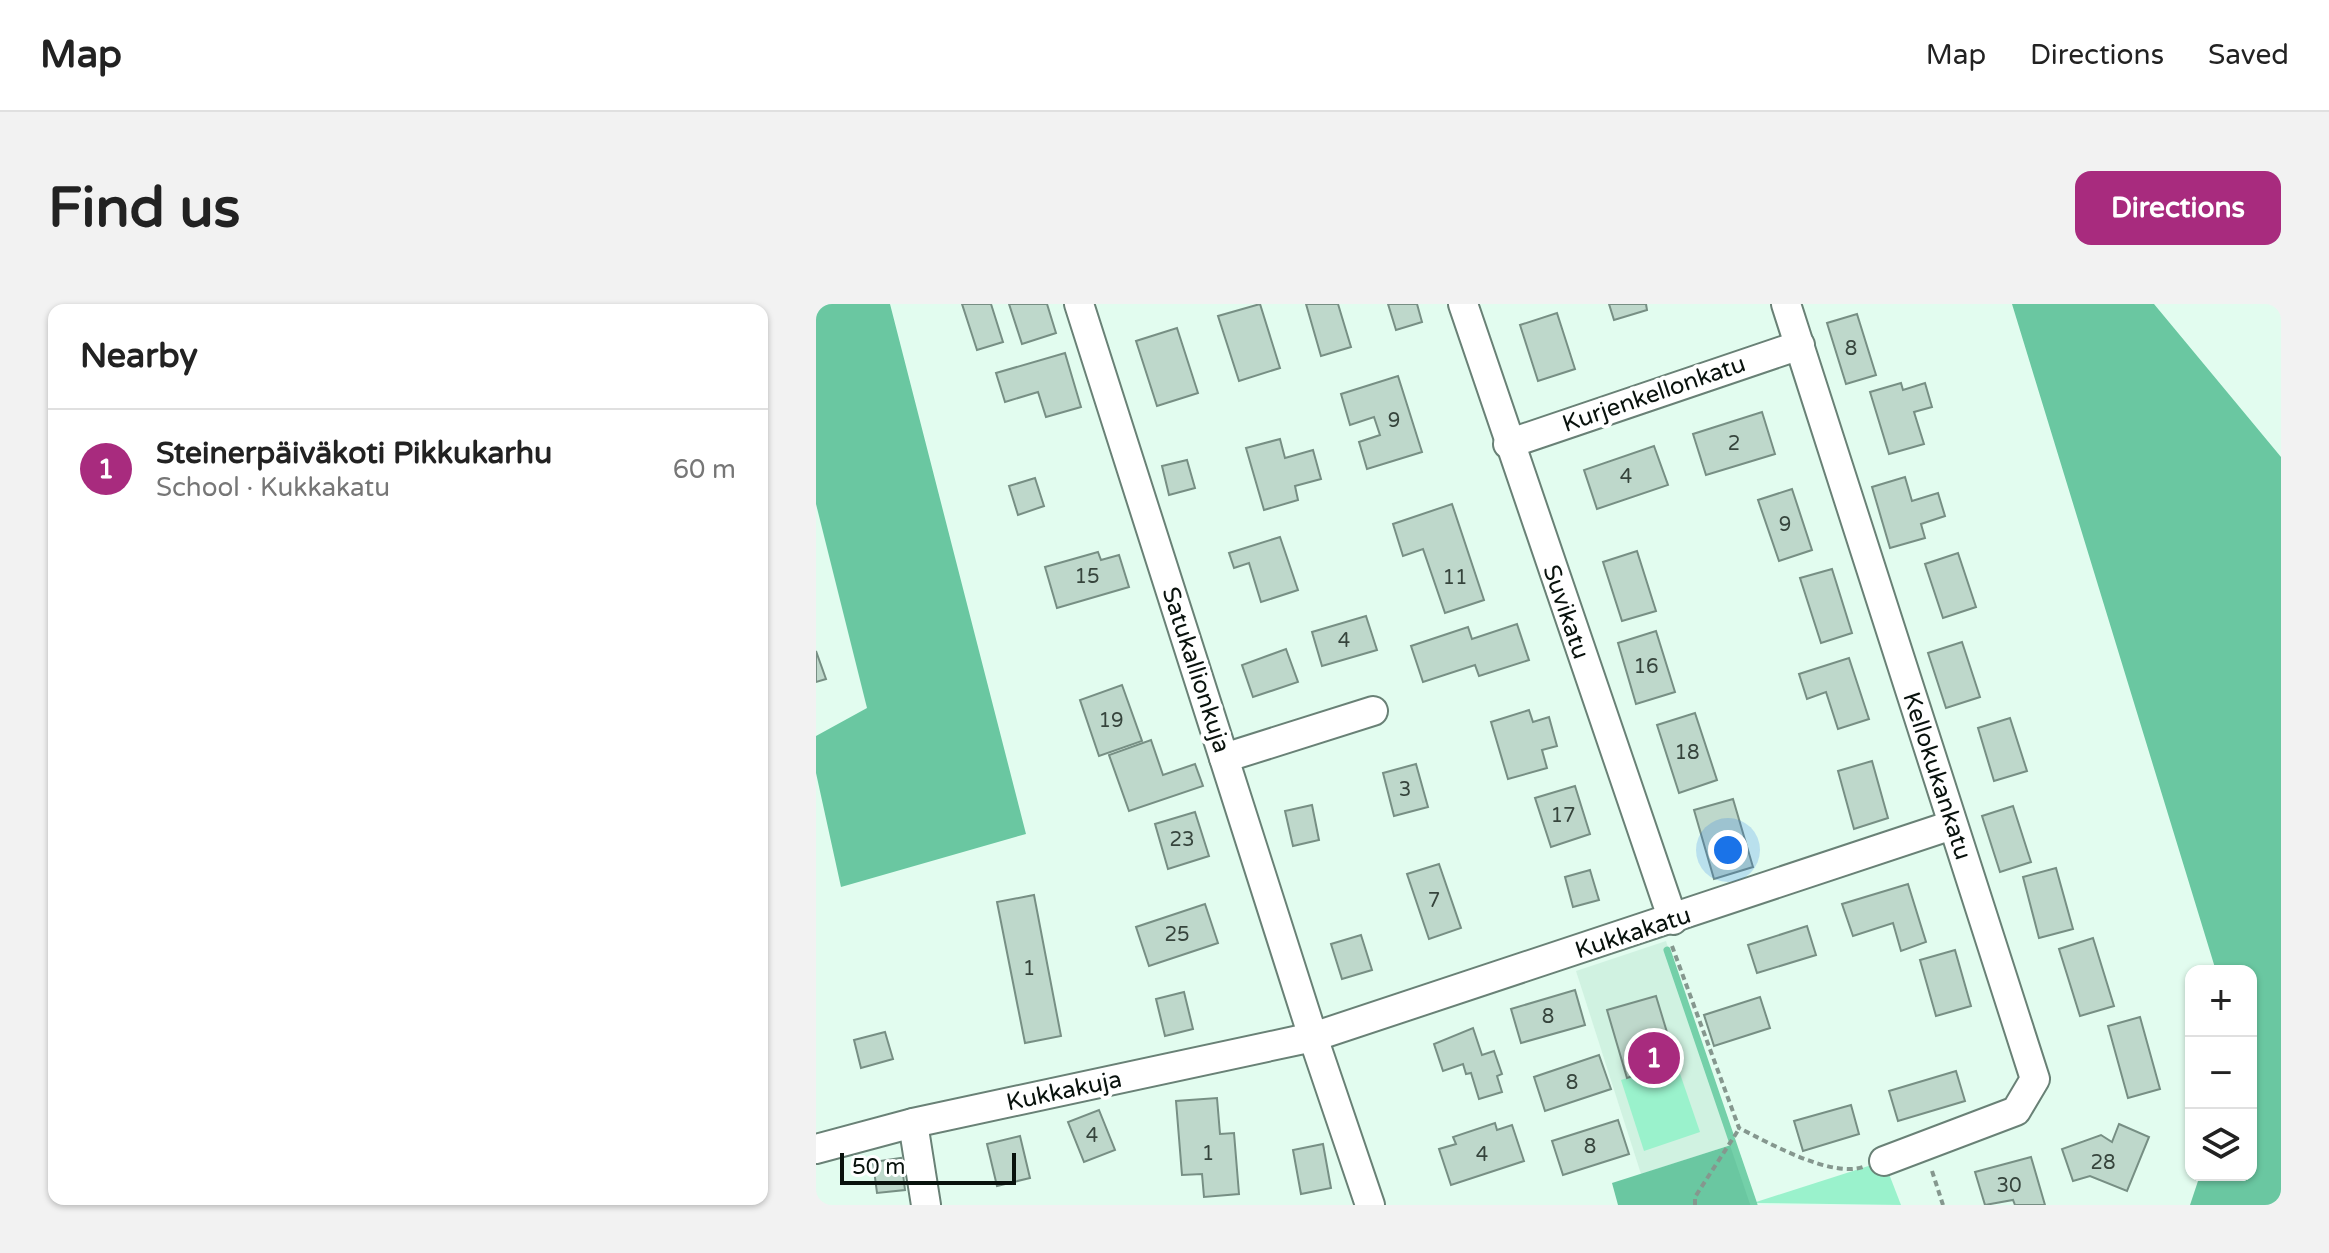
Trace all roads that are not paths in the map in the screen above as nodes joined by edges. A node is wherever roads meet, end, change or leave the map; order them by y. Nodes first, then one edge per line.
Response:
1 (1079, 304) edge
2 (1463, 304) edge
3 (1786, 304) edge
4 (1800, 345) junction
5 (1508, 444) junction
6 (1373, 711) dead end
7 (1224, 758) junction
8 (1952, 825) junction
9 (1668, 921) junction
10 (1313, 1037) junction
11 (913, 1123) junction
12 (816, 1149) edge
13 (1884, 1161) road end
14 (926, 1205) edge
15 (1370, 1205) edge

1 - 7 street, Satukallionkuja
2 - 5 street, Suvikatu
3 - 4 street, Kellokukankatu
4 - 5 street, Kurjenkellonkatu
4 - 8 street, Kellokukankatu
5 - 9 street, Suvikatu
6 - 7 street
7 - 10 street, Satukallionkuja
8 - 9 street, Kukkakatu
8 - 13 street, Kellokukankatu
9 - 10 street, Kukkakatu
10 - 11 street, Kukkakuja
10 - 15 street, Satukallionkuja
11 - 12 street, Kukkakuja
11 - 14 street

